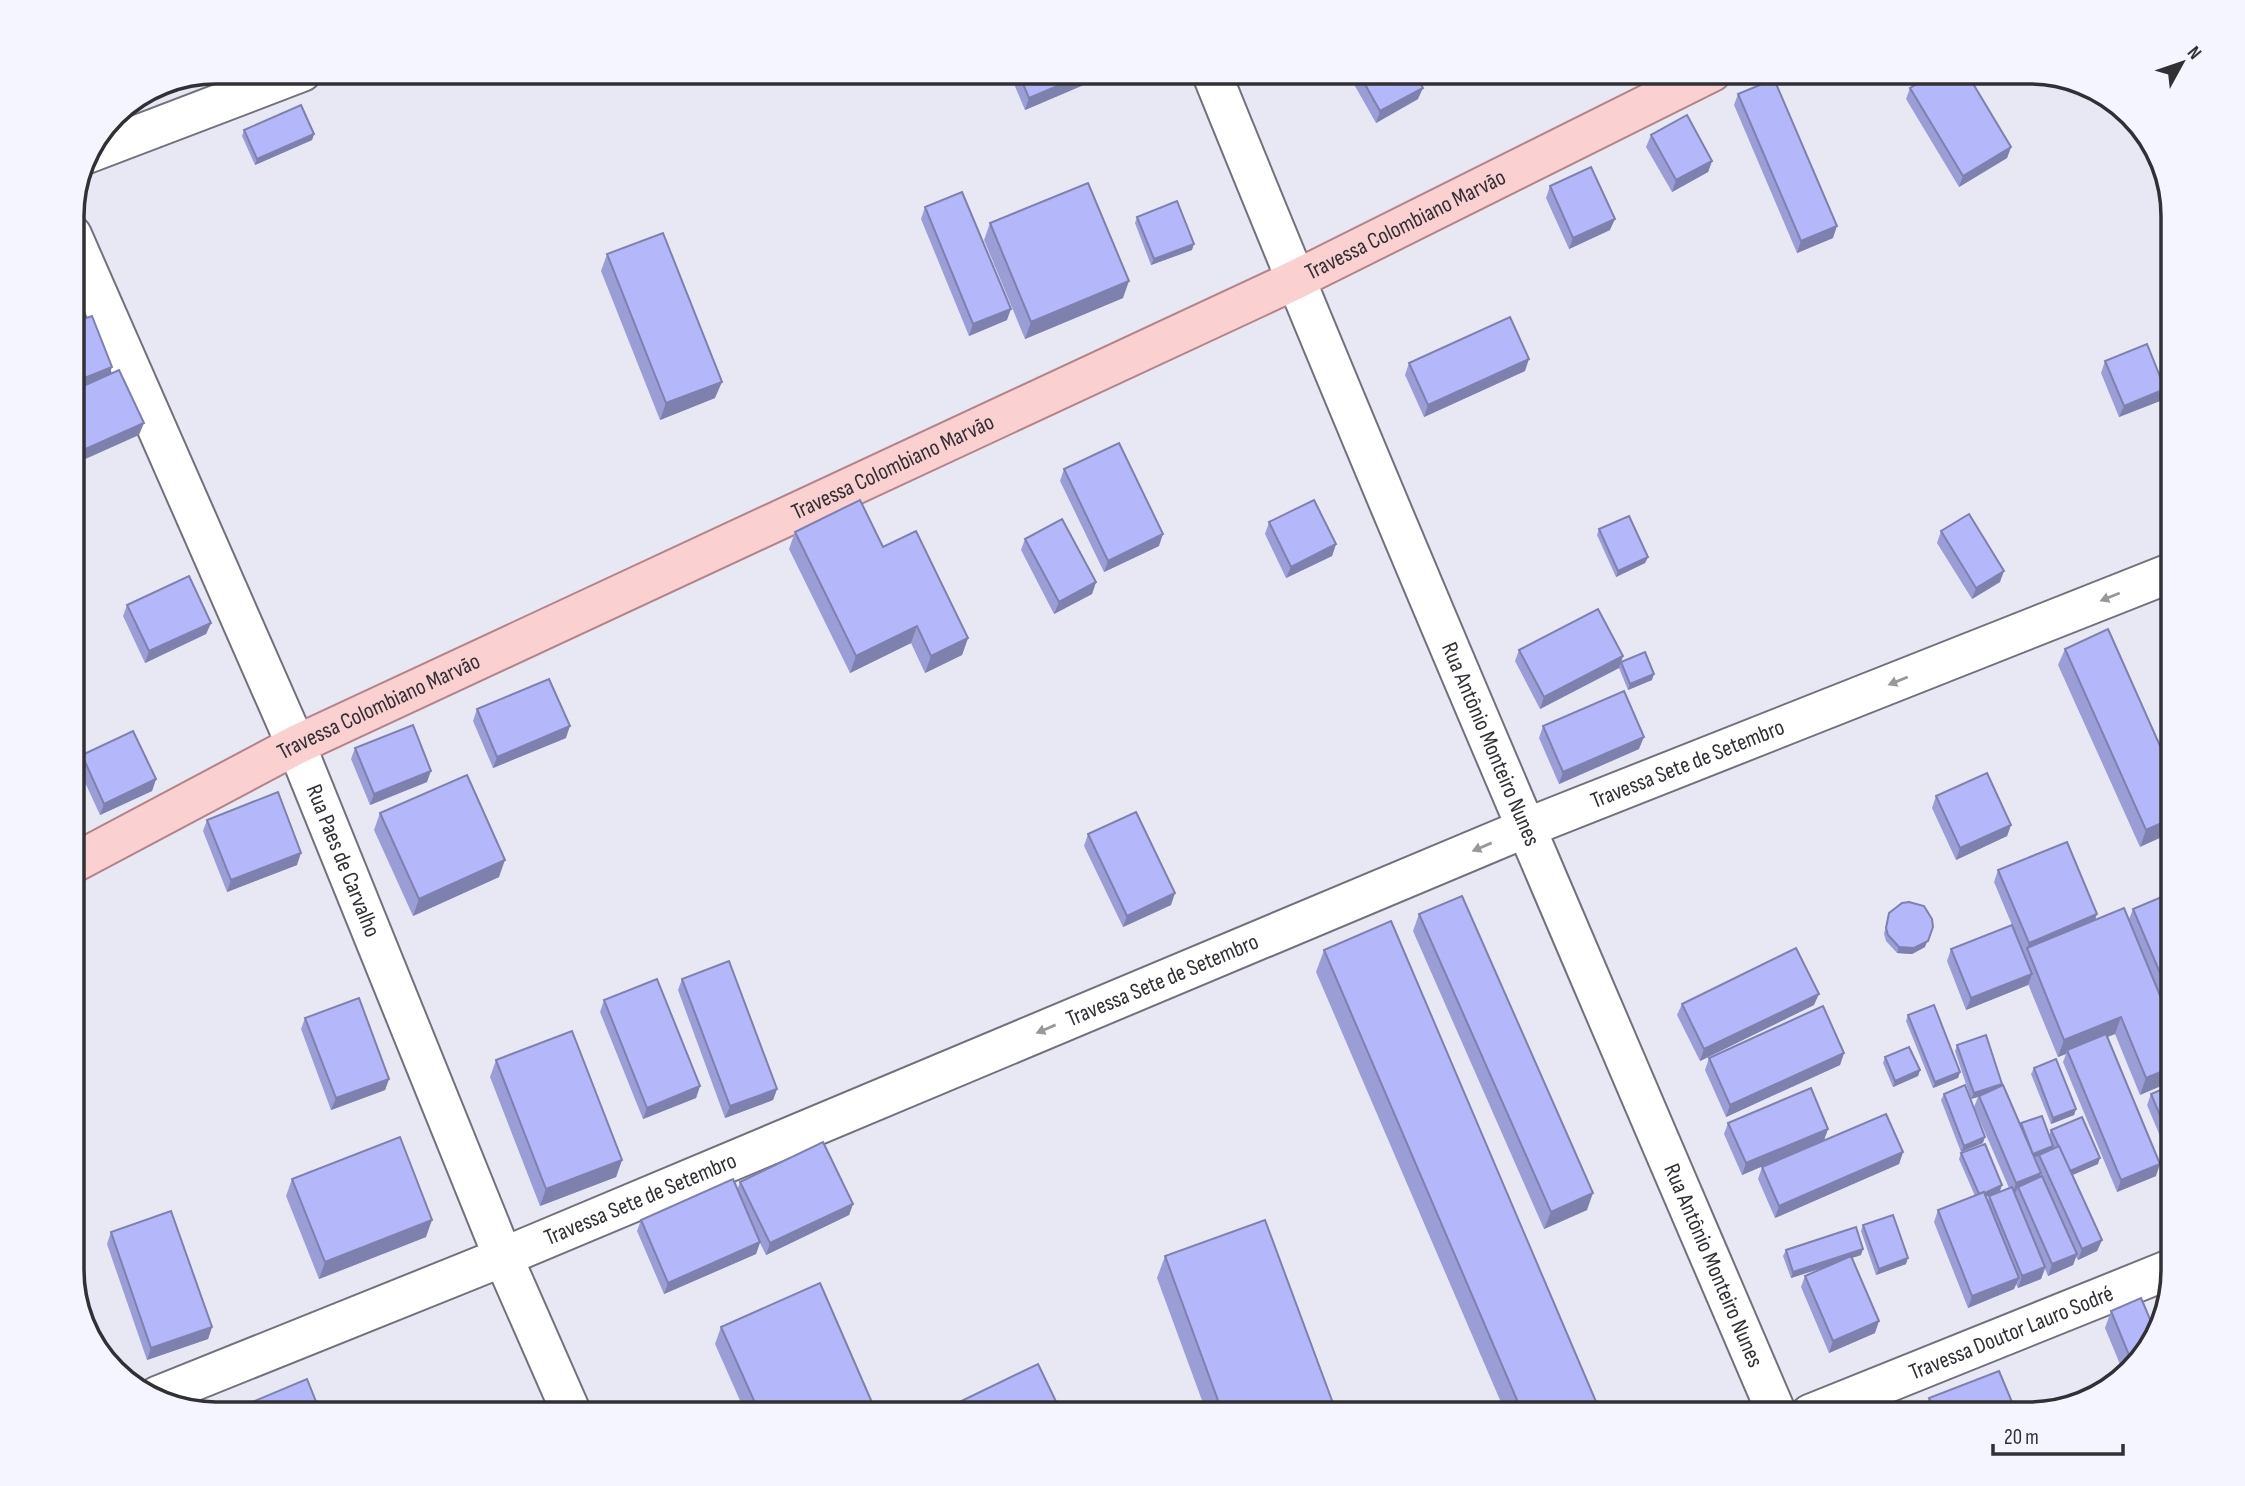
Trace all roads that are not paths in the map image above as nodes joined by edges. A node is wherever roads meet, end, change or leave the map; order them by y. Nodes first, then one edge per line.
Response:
1 (271, 84) edge
2 (1215, 84) edge
3 (1688, 84) edge
4 (103, 149) edge
5 (84, 262) edge
6 (1295, 280) junction
7 (2161, 577) edge
8 (296, 745) junction
9 (1526, 828) junction
10 (84, 858) edge
11 (503, 1257) junction
12 (2161, 1273) edge
13 (167, 1392) edge
14 (567, 1402) edge
15 (1771, 1402) edge
16 (1840, 1402) edge

1 - 4 street
2 - 6 street, Rua Antônio Monteiro Nunes
3 - 6 main road, Travessa Colombiano Marvão
5 - 8 street, Rua Paes de Carvalho
6 - 8 main road, Travessa Colombiano Marvão
6 - 9 street, Rua Antônio Monteiro Nunes
7 -> 9 street, Travessa Sete de Setembro
8 - 10 main road, Travessa Colombiano Marvão
8 - 11 street, Rua Paes de Carvalho
9 -> 11 street, Travessa Sete de Setembro
9 - 15 street, Rua Antônio Monteiro Nunes
11 - 13 street, Travessa Sete de Setembro
11 - 14 street, Rua Paes de Carvalho
12 - 16 street, Travessa Doutor Lauro Sodré

